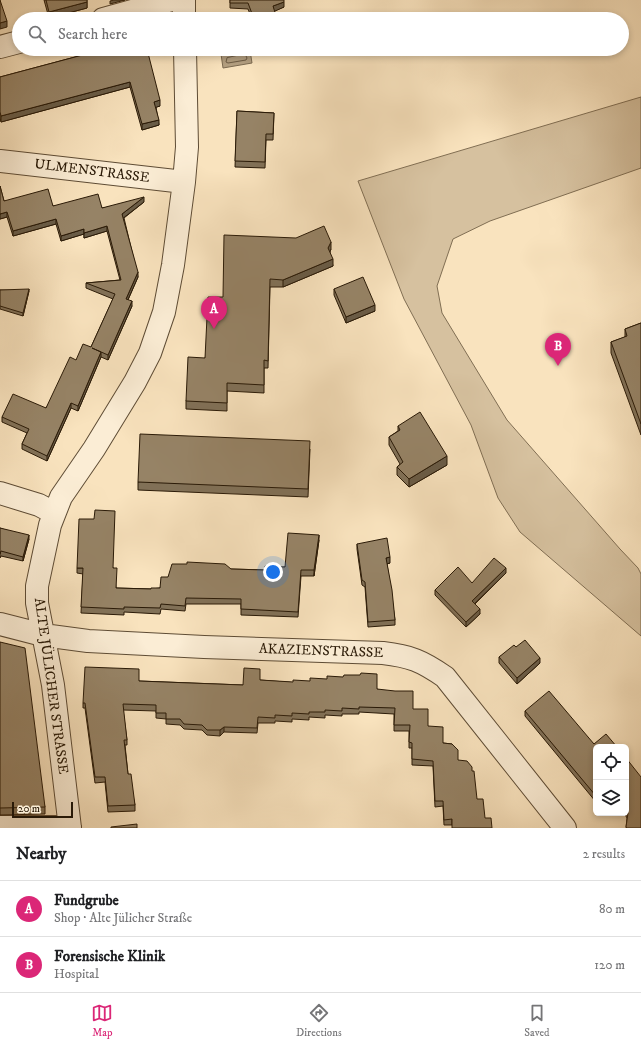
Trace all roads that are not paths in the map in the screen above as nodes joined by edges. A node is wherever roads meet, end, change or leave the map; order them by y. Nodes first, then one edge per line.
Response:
1 (172, 0) edge
2 (184, 0) edge
3 (128, 12) edge
4 (184, 12) edge
5 (12, 44) edge
6 (0, 47) edge
7 (185, 56) edge
8 (0, 161) edge
9 (184, 182) junction
10 (0, 494) edge
11 (54, 513) junction
12 (0, 624) edge
13 (43, 635) junction
14 (0, 827) edge
15 (70, 828) edge
16 (565, 828) edge

1 - 3 street
2 - 4 street
5 - 6 street
7 - 9 street, ALTE JÜLICHER STRASSE
8 - 9 street, ULMENSTRASSE
9 - 11 street, ALTE JÜLICHER STRASSE
10 - 11 street
11 - 13 street, ALTE JÜLICHER STRASSE
12 - 13 street, AKAZIENSTRASSE
13 - 15 street, ALTE JÜLICHER STRASSE
13 - 16 street, AKAZIENSTRASSE
14 - 15 street

